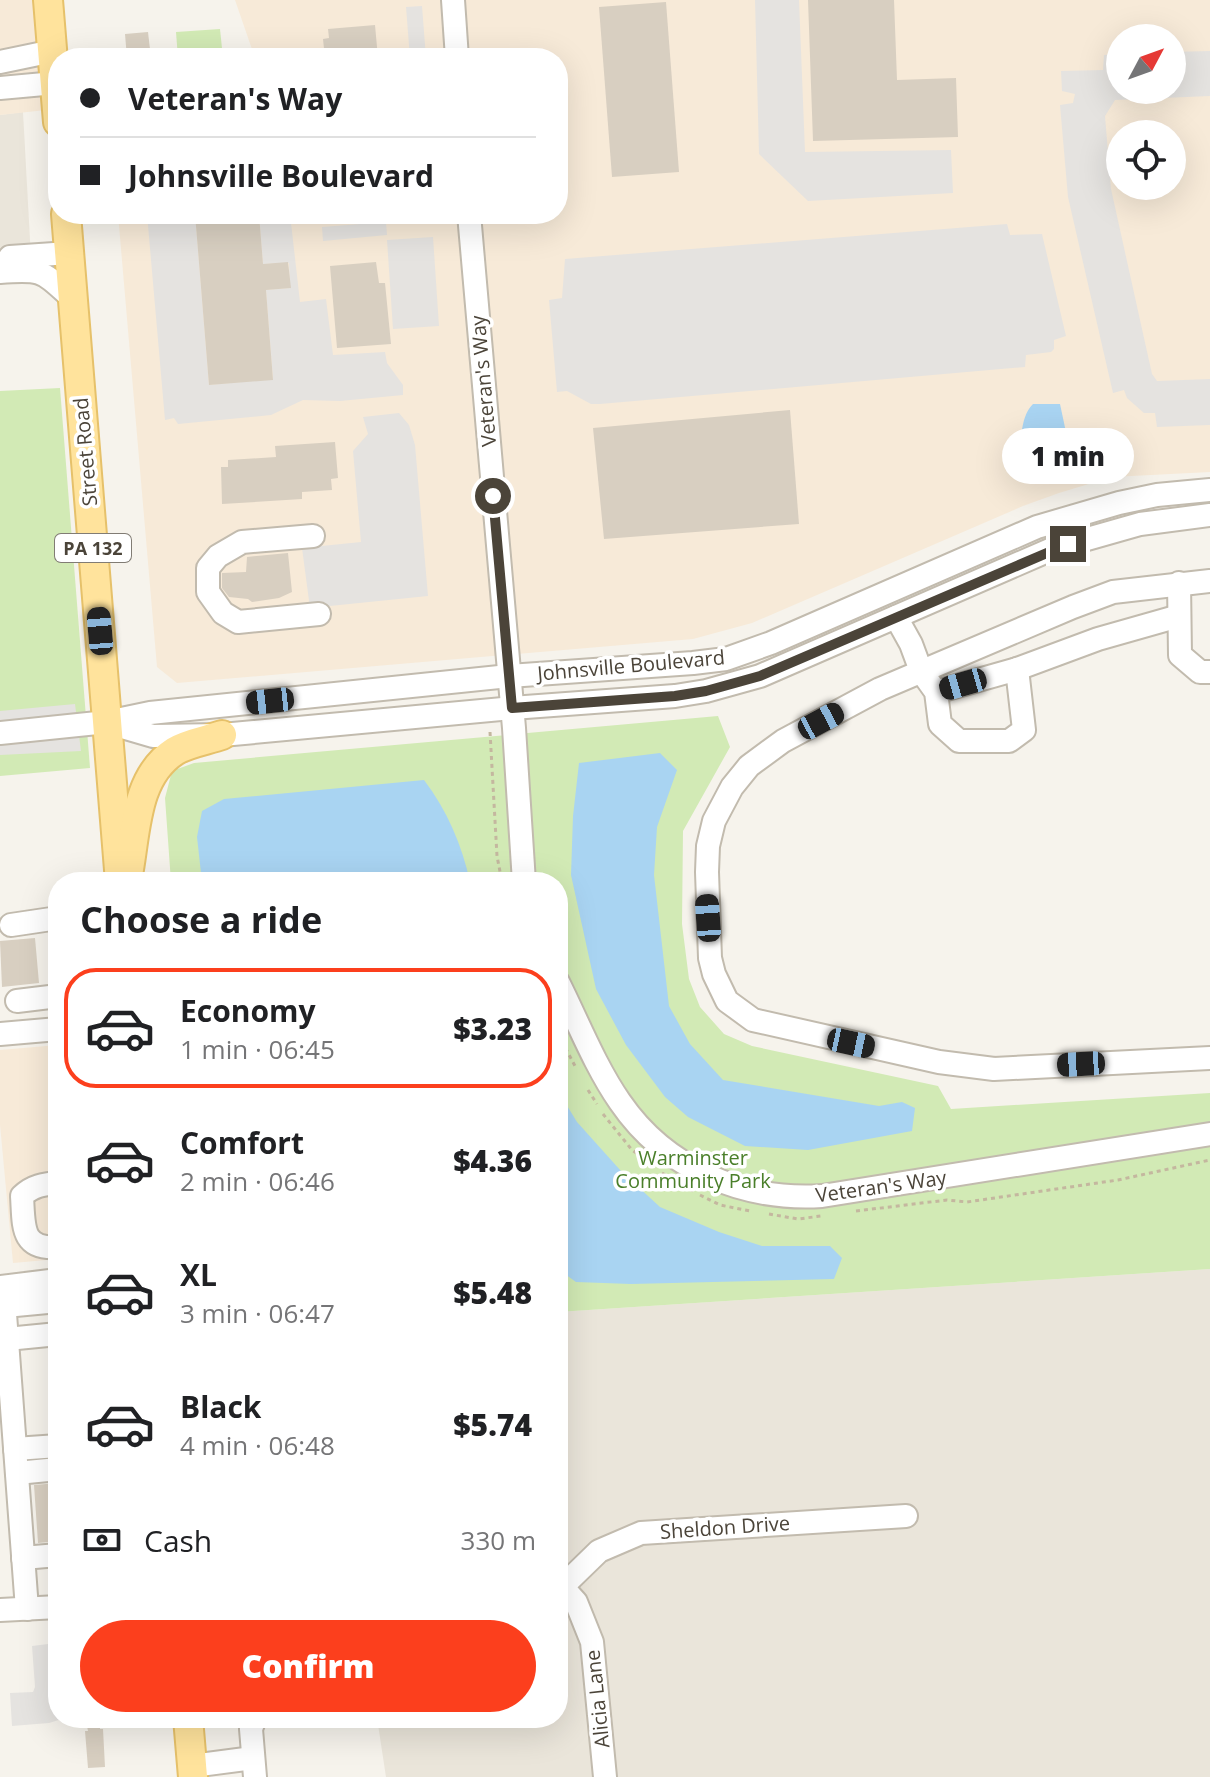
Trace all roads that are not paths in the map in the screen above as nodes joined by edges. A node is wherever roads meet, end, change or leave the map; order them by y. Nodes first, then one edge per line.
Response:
1 (48, 0) edge
2 (453, 0) edge
3 (53, 48) edge
4 (456, 48) edge
5 (48, 52) edge
6 (0, 62) edge
7 (48, 84) edge
8 (0, 88) edge
9 (67, 224) edge
10 (470, 224) edge
11 (69, 253) junction
12 (0, 257) edge
13 (0, 272) edge
14 (73, 299) junction
15 (1210, 490) edge
16 (1210, 515) edge
17 (313, 536) dead end
18 (1210, 581) edge
19 (1179, 583) junction
20 (319, 614) dead end
21 (1179, 616) junction
22 (896, 617) junction
23 (1017, 669) junction
24 (921, 671) junction
25 (1210, 672) edge
26 (509, 676) junction
27 (936, 692) junction
28 (512, 708) junction
29 (107, 722) junction
30 (0, 733) edge
31 (222, 735) junction
32 (119, 872) edge
33 (129, 872) edge
34 (523, 872) edge
35 (48, 919) edge
36 (11, 925) dead end
37 (48, 997) edge
38 (17, 1001) dead end
39 (568, 1002) edge
40 (48, 1030) edge
41 (0, 1034) edge
42 (1210, 1058) edge
43 (1210, 1134) edge
44 (48, 1184) edge
45 (48, 1248) edge
46 (48, 1282) edge
47 (3, 1293) edge
48 (48, 1300) edge
49 (48, 1335) edge
50 (7, 1339) junction
51 (48, 1449) edge
52 (48, 1457) edge
53 (13, 1459) edge
54 (48, 1467) edge
55 (906, 1516) dead end
56 (48, 1556) edge
57 (23, 1558) junction
58 (568, 1577) edge
59 (568, 1593) edge
60 (48, 1608) edge
61 (27, 1609) junction
62 (0, 1610) edge
63 (189, 1728) edge
64 (251, 1728) edge
65 (254, 1768) edge
66 (193, 1772) edge
67 (605, 1777) edge

1 - 3 main road
2 - 4 street
5 - 6 street
7 - 8 street
9 - 11 main road, Street Road / PA 132
10 - 26 street, Veteran's Way
11 - 12 street
11 - 14 main road, Street Road / PA 132
13 - 14 street
14 - 29 main road, Street Road / PA 132
15 - 26 street, Johnsville Boulevard
16 - 22 street, Johnsville Boulevard
17 - 20 street
18 - 19 street
19 - 21 street
19 - 24 street
21 - 23 street
21 - 25 street
22 - 24 street
22 - 28 street, Johnsville Boulevard
23 - 27 street
23 - 27 street
24 - 27 street
24 - 42 street
26 - 28 street, Veteran's Way
26 - 29 street, Johnsville Boulevard
28 - 31 street, Johnsville Boulevard
28 - 34 street, Veteran's Way
29 - 30 street
29 - 31 street, Johnsville Boulevard
29 - 32 main road, Street Road / PA 132
31 - 33 main road
35 - 36 street
37 - 38 street
39 - 43 street, Veteran's Way
40 - 41 street
44 - 45 street
46 - 47 street
47 - 48 street
47 - 50 street
49 - 50 street
50 - 53 street
51 - 53 street
52 - 53 street
53 - 54 street
53 - 57 street
55 - 58 street, Sheldon Drive
56 - 57 street
57 - 61 street
59 - 67 street, Alicia Lane
60 - 61 street
61 - 62 street
63 - 66 main road
64 - 65 street
65 - 66 street

